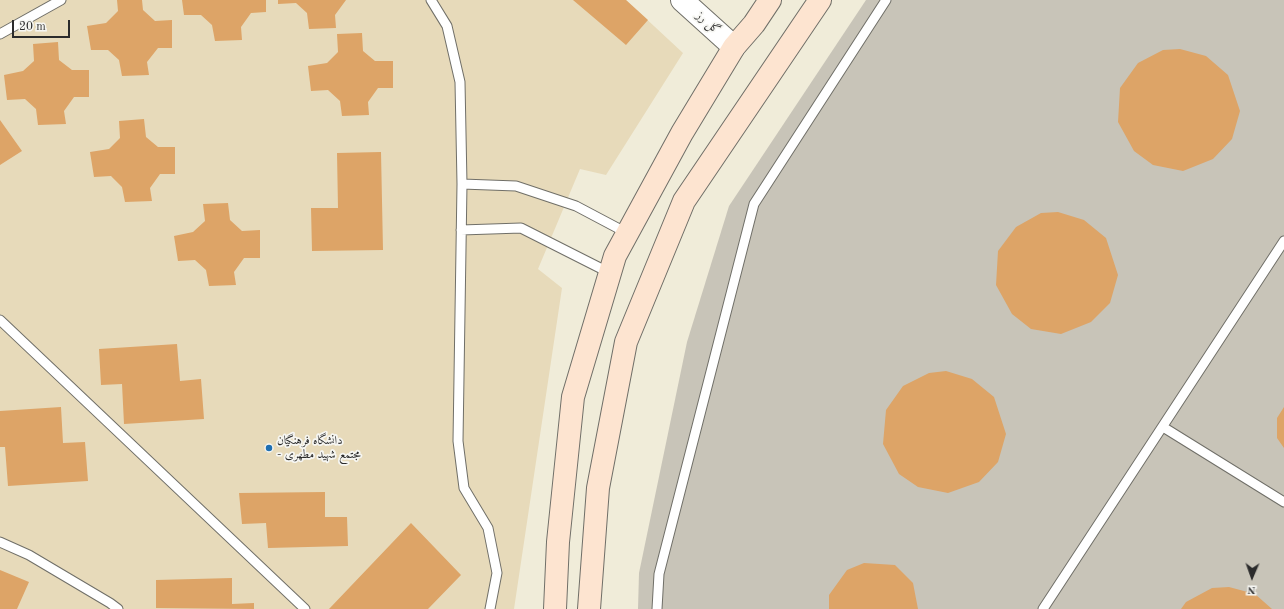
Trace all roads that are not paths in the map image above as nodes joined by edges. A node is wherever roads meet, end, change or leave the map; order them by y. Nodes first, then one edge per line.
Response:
1 (61, 0) edge
2 (431, 0) edge
3 (682, 0) edge
4 (770, 0) edge
5 (820, 0) edge
6 (886, 0) edge
7 (0, 34) edge
8 (734, 47) junction
9 (462, 184) junction
10 (460, 230) junction
11 (627, 233) junction
12 (1284, 241) edge
13 (610, 273) junction
14 (0, 320) edge
15 (1163, 428) junction
16 (1284, 502) edge
17 (0, 542) edge
18 (118, 609) edge
19 (305, 609) edge
20 (490, 609) edge
21 (555, 609) edge
22 (589, 609) edge
23 (657, 609) edge
24 (1043, 609) edge

1 - 7 lane
2 - 9 lane
3 - 8 street, گل رز
4 - 8 main road
5 - 22 main road
6 - 23 lane
8 - 11 main road
9 - 10 lane
9 - 11 lane
10 - 13 lane
10 - 20 lane
11 - 13 main road
12 - 15 lane
13 - 21 main road
14 - 19 lane
15 - 16 lane
15 - 24 lane
17 - 18 lane

